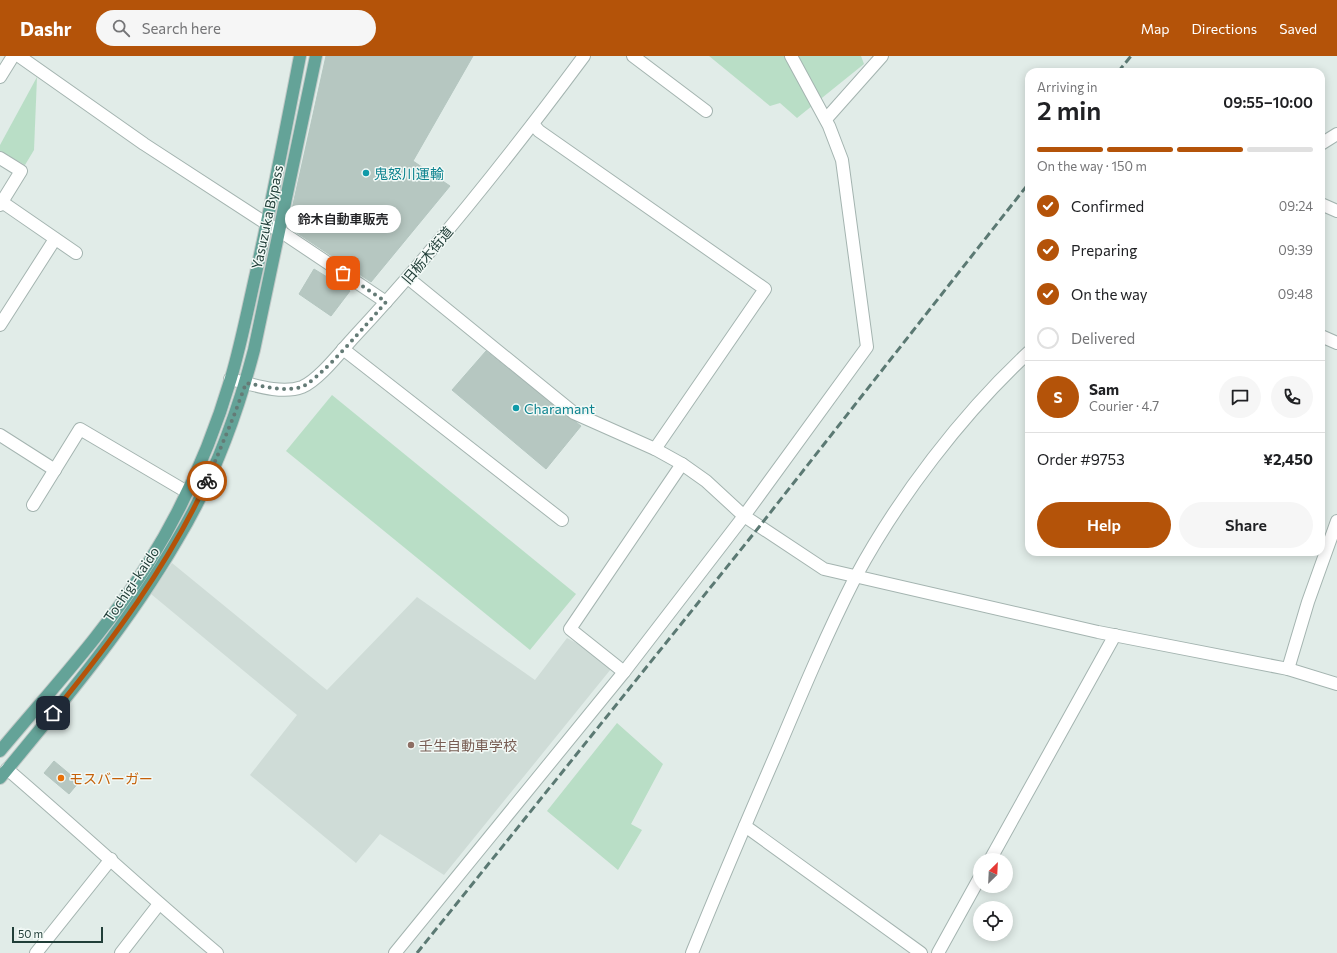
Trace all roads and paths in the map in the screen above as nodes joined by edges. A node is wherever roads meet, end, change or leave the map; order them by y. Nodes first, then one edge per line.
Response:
1 (13, 56) edge
2 (19, 56) edge
3 (300, 56) edge
4 (316, 56) edge
5 (584, 56) edge
6 (634, 56) edge
7 (791, 56) edge
8 (882, 56) edge
9 (0, 77) edge
10 (706, 111) dead end
11 (826, 119) junction
12 (533, 124) junction
13 (1337, 134) edge
14 (1325, 142) edge
15 (0, 158) edge
16 (1, 204) edge
17 (1325, 206) edge
18 (1337, 211) edge
19 (267, 224) junction
20 (280, 231) junction
21 (55, 239) junction
22 (76, 253) dead end
23 (408, 278) junction
24 (386, 302) junction
25 (0, 325) edge
26 (1325, 338) edge
27 (1337, 343) edge
28 (343, 349) junction
29 (1025, 356) edge
30 (230, 379) junction
31 (246, 383) junction
32 (0, 435) edge
33 (655, 449) junction
34 (682, 464) junction
35 (55, 470) junction
36 (187, 492) junction
37 (33, 506) dead end
38 (744, 516) junction
39 (562, 520) dead end
40 (1337, 521) edge
41 (1325, 555) edge
42 (1324, 556) edge
43 (856, 577) junction
44 (1115, 635) junction
45 (1288, 669) junction
46 (624, 672) junction
47 (1337, 684) edge
48 (0, 751) edge
49 (2, 770) edge
50 (745, 826) junction
51 (994, 853) edge
52 (111, 859) junction
53 (973, 890) edge
54 (159, 904) junction
55 (40, 952) edge
56 (121, 953) edge
57 (217, 953) edge
58 (395, 953) edge
59 (692, 953) edge
60 (920, 953) edge
61 (938, 953) edge

1 - 9 street
2 - 19 street
3 - 19 main road, Yasuzuka Bypass
4 - 20 main road, Yasuzuka Bypass
5 - 12 street, 旧栃木街道
6 - 10 street
7 - 11 street
8 - 11 street
11 - 38 street
12 - 23 street, 旧栃木街道
12 - 33 street
13 - 14 street
15 - 16 street
16 - 21 street
17 - 18 street
19 - 20 street
19 - 30 main road, Yasuzuka Bypass
20 - 24 street
20 - 31 main road, Yasuzuka Bypass
21 - 22 street
21 - 25 street
23 - 24 street, 旧栃木街道
23 - 33 street
24 - 28 street, 旧栃木街道
26 - 27 street
28 - 31 street, 旧栃木街道
28 - 39 street
29 - 43 street
30 - 31 street, 旧栃木街道
30 - 36 main road, Tochigi-kaido
31 - 49 main road, Tochigi-kaido
32 - 35 street
33 - 34 street
34 - 38 street
34 - 46 street
35 - 36 street
35 - 37 street
36 - 48 main road, Tochigi-kaido
38 - 43 street
38 - 46 street
40 - 41 street
42 - 45 street
43 - 44 street
43 - 50 street
44 - 45 street
44 - 51 street
45 - 47 street
46 - 58 street
49 - 52 street
50 - 59 street
50 - 60 street
52 - 54 street
52 - 55 street
53 - 61 street
54 - 56 street
54 - 57 street

